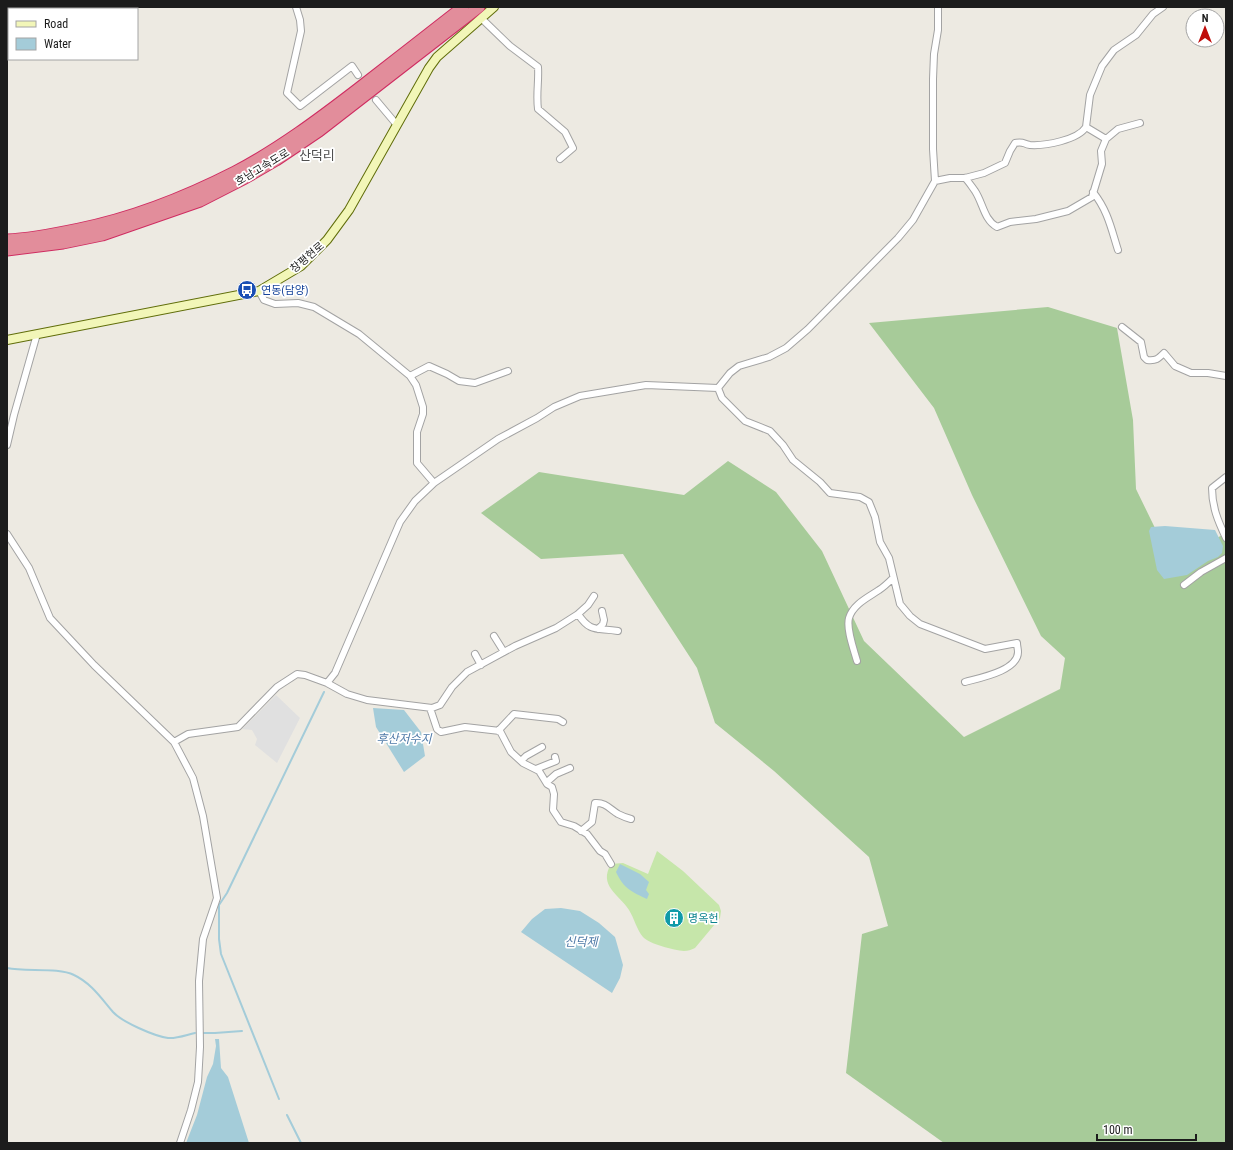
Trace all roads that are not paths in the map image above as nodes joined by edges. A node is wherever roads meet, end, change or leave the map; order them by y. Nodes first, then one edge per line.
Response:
1 (296, 7) edge
2 (463, 7) edge
3 (494, 7) edge
4 (938, 7) edge
5 (1163, 7) edge
6 (480, 12) edge
7 (358, 75) dead end
8 (376, 100) dead end
9 (1140, 123) dead end
10 (397, 125) junction
11 (1086, 127) junction
12 (1106, 139) junction
13 (560, 158) dead end
14 (965, 178) junction
15 (936, 181) junction
16 (1094, 192) junction
17 (7, 240) edge
18 (7, 250) edge
19 (1118, 250) dead end
20 (259, 291) junction
21 (1122, 326) dead end
22 (37, 334) junction
23 (7, 340) edge
24 (508, 371) dead end
25 (410, 376) junction
26 (1226, 376) edge
27 (718, 388) junction
28 (7, 445) edge
29 (1226, 477) edge
30 (434, 483) junction
31 (7, 534) edge
32 (1226, 538) edge
33 (1226, 558) edge
34 (893, 578) junction
35 (1184, 585) dead end
36 (594, 596) dead end
37 (602, 611) dead end
38 (578, 614) junction
39 (598, 629) junction
40 (618, 631) dead end
41 (494, 636) dead end
42 (504, 652) junction
43 (475, 654) dead end
44 (857, 661) dead end
45 (481, 665) junction
46 (965, 682) dead end
47 (327, 683) junction
48 (430, 708) junction
49 (563, 722) dead end
50 (498, 731) junction
51 (174, 742) junction
52 (542, 747) dead end
53 (555, 757) dead end
54 (521, 761) junction
55 (570, 768) dead end
56 (536, 769) junction
57 (546, 782) junction
58 (631, 819) dead end
59 (581, 830) junction
60 (611, 864) dead end
61 (180, 1143) edge

1 - 7 street
2 - 17 highway, 호남고속도로
3 - 6 main road, 창평현로
4 - 15 street
5 - 11 street
6 - 10 main road, 창평현로
6 - 13 street
6 - 18 highway, 호남고속도로
8 - 10 street
9 - 12 street
10 - 20 main road, 창평현로
11 - 12 street
11 - 14 street
12 - 16 street
14 - 15 street
14 - 16 street
15 - 27 street
16 - 19 street
20 - 22 main road, 창평현로
20 - 25 street
21 - 26 street
22 - 23 main road, 창평현로
22 - 28 street
24 - 25 street
25 - 30 street
27 - 30 street
27 - 34 street
29 - 32 street
30 - 47 street
31 - 51 street
33 - 35 street
34 - 44 street
34 - 46 street
36 - 38 street
37 - 39 street
38 - 39 street
38 - 42 street
39 - 40 street
41 - 42 street
42 - 45 street
43 - 45 street
45 - 48 street
47 - 48 street
47 - 51 street
48 - 50 street
49 - 50 street
50 - 54 street
51 - 61 street
52 - 54 street
53 - 56 street
54 - 56 street
55 - 57 street
56 - 57 street
57 - 59 street
58 - 59 street
59 - 60 street

